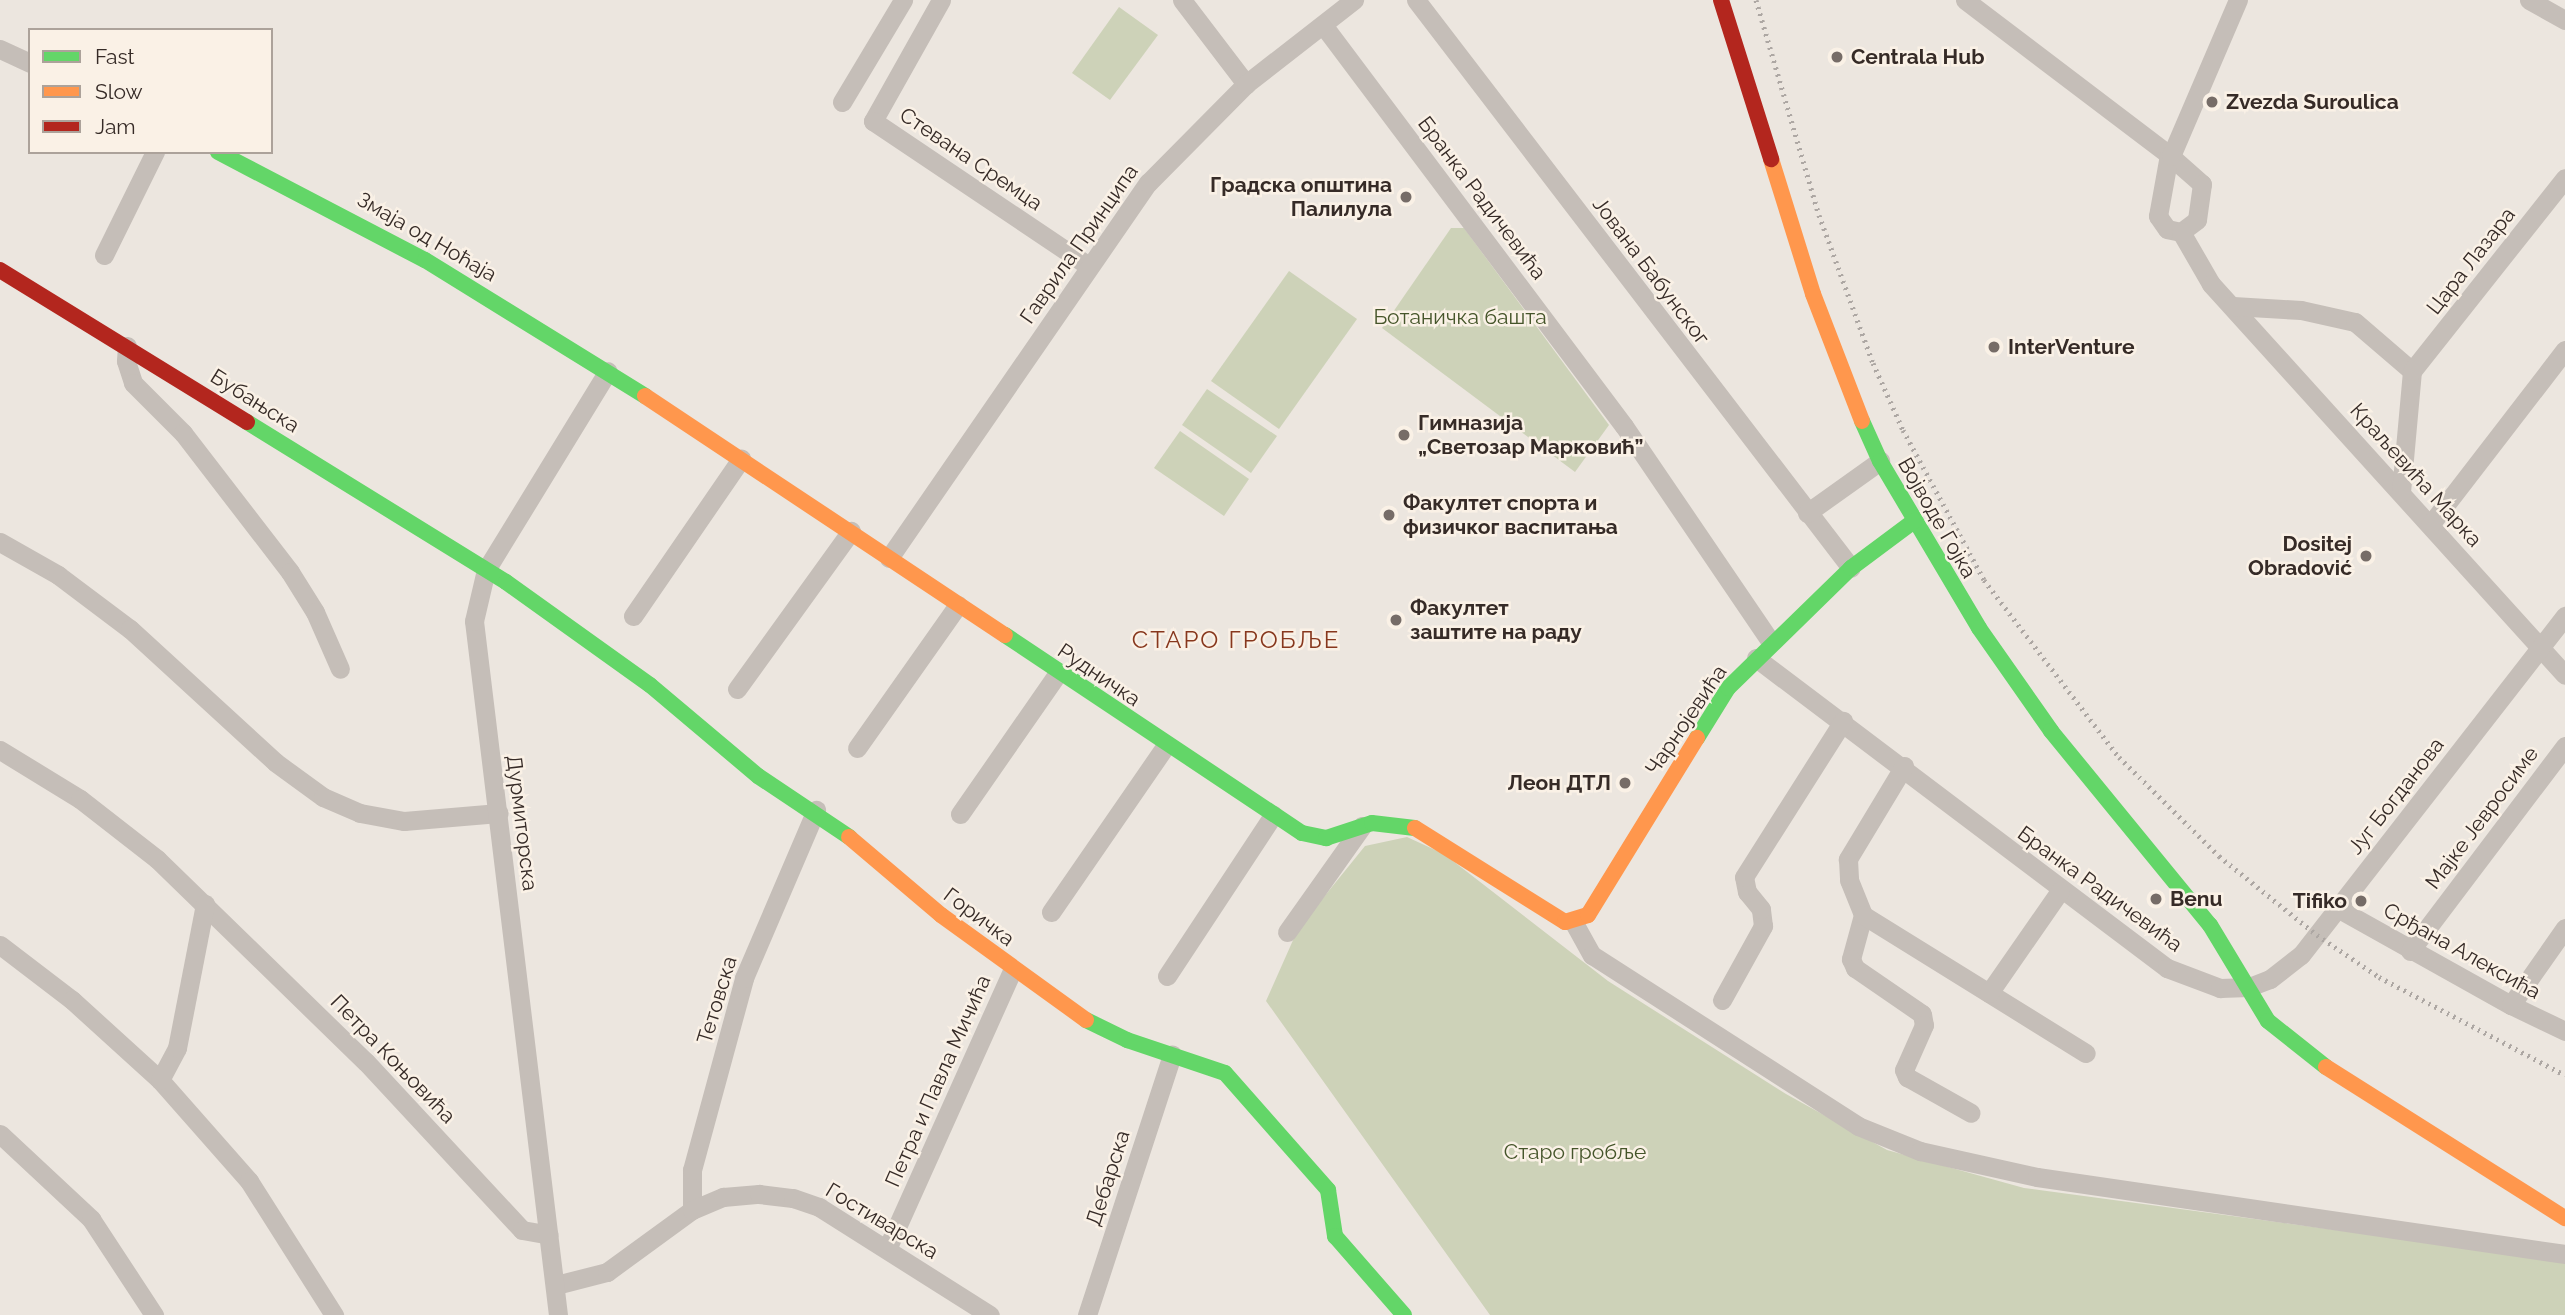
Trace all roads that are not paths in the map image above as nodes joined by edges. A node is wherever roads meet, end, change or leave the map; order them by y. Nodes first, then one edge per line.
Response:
1 (903, 0) edge
2 (941, 0) edge
3 (1182, 0) edge
4 (1354, 0) edge
5 (1416, 0) edge
6 (1721, 0) edge
7 (1965, 0) edge
8 (2238, 0) edge
9 (2529, 0) edge
10 (2565, 20) edge
11 (1323, 25) junction
12 (0, 49) edge
13 (28, 62) edge
14 (1246, 84) junction
15 (842, 102) dead end
16 (154, 154) edge
17 (222, 154) edge
18 (2170, 155) junction
19 (2565, 178) edge
20 (2181, 232) junction
21 (104, 255) dead end
22 (1089, 266) junction
23 (0, 270) edge
24 (2233, 306) junction
25 (127, 346) junction
26 (2565, 350) edge
27 (608, 371) junction
28 (2412, 372) junction
29 (741, 459) junction
30 (1880, 461) junction
31 (2401, 493) junction
32 (1807, 513) junction
33 (1914, 521) junction
34 (2430, 525) junction
35 (851, 531) junction
36 (0, 542) edge
37 (889, 558) junction
38 (1851, 568) junction
39 (486, 570) junction
40 (958, 605) junction
41 (633, 616) dead end
42 (2565, 616) edge
43 (1770, 642) junction
44 (2540, 648) junction
45 (1756, 658) junction
46 (340, 669) dead end
47 (1058, 673) junction
48 (2565, 675) edge
49 (737, 689) dead end
50 (1843, 721) junction
51 (1166, 745) junction
52 (2565, 746) edge
53 (857, 748) dead end
54 (0, 750) edge
55 (1904, 765) junction
56 (816, 810) junction
57 (499, 813) junction
58 (960, 814) dead end
59 (1273, 815) junction
60 (1362, 826) junction
61 (2060, 891) junction
62 (205, 904) junction
63 (2339, 909) junction
64 (1051, 912) dead end
65 (1863, 915) junction
66 (1581, 919) junction
67 (2565, 928) edge
68 (1287, 932) dead end
69 (0, 945) edge
70 (2410, 951) junction
71 (1012, 971) junction
72 (1167, 976) dead end
73 (2249, 987) junction
74 (1989, 993) junction
75 (1722, 1000) dead end
76 (2511, 1006) junction
77 (2565, 1031) edge
78 (2085, 1053) dead end
79 (1172, 1055) junction
80 (160, 1080) junction
81 (1971, 1113) dead end
82 (0, 1134) edge
83 (692, 1210) junction
84 (2565, 1218) edge
85 (549, 1235) junction
86 (887, 1249) junction
87 (2565, 1254) edge
88 (556, 1285) junction
89 (154, 1315) edge
90 (334, 1315) edge
91 (558, 1315) edge
92 (990, 1315) edge
93 (1087, 1315) edge
94 (1404, 1315) edge

1 - 15 street
2 - 22 street, Стевана Сремца
3 - 14 street
4 - 11 street, Гаврила Принципа
5 - 32 street, Јована Бабунског
6 - 30 street, Војводе Гојка
7 - 18 street
8 - 18 street, Краљевића Марка
9 - 10 street
11 - 14 street, Гаврила Принципа
11 - 43 street, Бранка Радичевића
12 - 13 street
14 - 22 street, Гаврила Принципа
16 - 21 street
17 - 27 street, Змаја од Ноћаја
18 - 20 street, Краљевића Марка
18 - 20 street
19 - 28 street, Цара Лазара
20 - 24 street, Краљевића Марка
22 - 37 street, Гаврила Принципа
23 - 25 street, Бубањска
24 - 28 street
24 - 31 street, Краљевића Марка
25 - 39 street, Бубањска
25 - 46 street
26 - 34 street
27 - 29 street, Рудничка
27 - 39 street, Дурмиторска
28 - 31 street
29 - 35 street, Рудничка
29 - 41 street
30 - 32 street
30 - 33 street, Војводе Гојка
31 - 34 street, Краљевића Марка
32 - 38 street, Јована Бабунског
33 - 38 street, Чарнојевића
33 - 73 street, Војводе Гојка
34 - 44 street, Краљевића Марка
35 - 37 street, Рудничка
35 - 49 street
36 - 57 street
37 - 40 street, Рудничка
38 - 43 street, Чарнојевића
39 - 56 street, Горичка
39 - 57 street, Дурмиторска
40 - 47 street, Рудничка
40 - 53 street
42 - 44 street, Југ Богданова
43 - 45 street, Чарнојевића
44 - 48 street, Краљевића Марка
44 - 63 street, Југ Богданова
45 - 50 street, Бранка Радичевића
45 - 66 street, Чарнојевића
47 - 51 street, Рудничка
47 - 58 street
50 - 55 street, Бранка Радичевића
50 - 75 street
51 - 59 street, Рудничка
51 - 64 street
52 - 70 street, Мајке Јевросиме
54 - 62 street, Петра Коњовића
55 - 61 street, Бранка Радичевића
55 - 65 street
56 - 71 street, Горичка
56 - 83 street, Тетовска
57 - 85 street, Дурмиторска
59 - 60 street, Рудничка
59 - 72 street
60 - 66 street, Рудничка
60 - 68 street
61 - 73 street, Бранка Радичевића
61 - 74 street
62 - 80 street
62 - 85 street, Петра Коњовића
63 - 70 street, Срђана Алексића
63 - 73 street, Југ Богданова
65 - 74 street
65 - 81 street
66 - 87 street
67 - 76 street
69 - 80 street
70 - 76 street, Срђана Алексића
71 - 79 street, Горичка
71 - 86 street, Петра и Павла Мичића
73 - 84 street
74 - 78 street
76 - 77 street, Срђана Алексића
79 - 93 street, Дебарска
79 - 94 street, Горичка
80 - 90 street
82 - 89 street
83 - 86 street, Гостиварска
83 - 88 street, Гостиварска
85 - 88 street, Дурмиторска
86 - 92 street, Гостиварска
88 - 91 street, Дурмиторска

